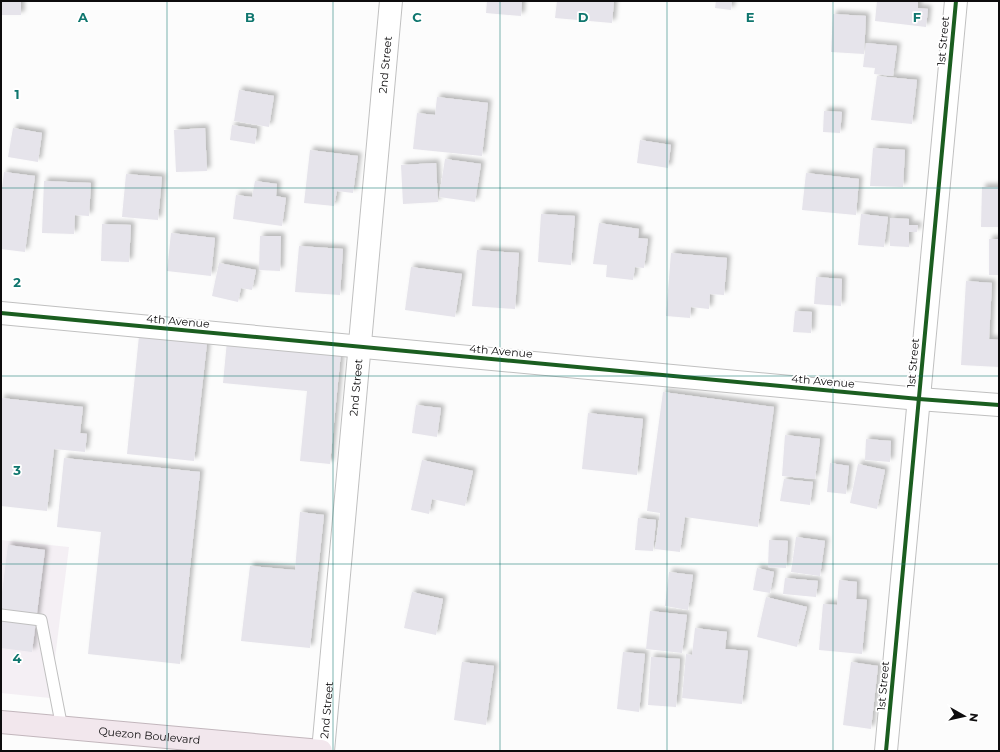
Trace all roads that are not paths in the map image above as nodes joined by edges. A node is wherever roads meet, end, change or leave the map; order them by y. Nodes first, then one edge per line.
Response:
1 (391, 1) edge
2 (956, 1) edge
3 (1, 313) edge
4 (360, 348) junction
5 (919, 399) junction
6 (999, 405) edge
7 (1, 615) edge
8 (1, 722) edge
9 (62, 728) junction
10 (322, 751) edge
11 (886, 751) edge

1 - 4 street, 2nd Street
2 - 5 street, 1st Street
3 - 4 street, 4th Avenue
4 - 5 street, 4th Avenue
4 - 10 street, 2nd Street
5 - 6 street, 4th Avenue
5 - 11 street, 1st Street
7 - 9 lane
8 - 9 highway, Quezon Boulevard
9 - 10 highway, Quezon Boulevard

